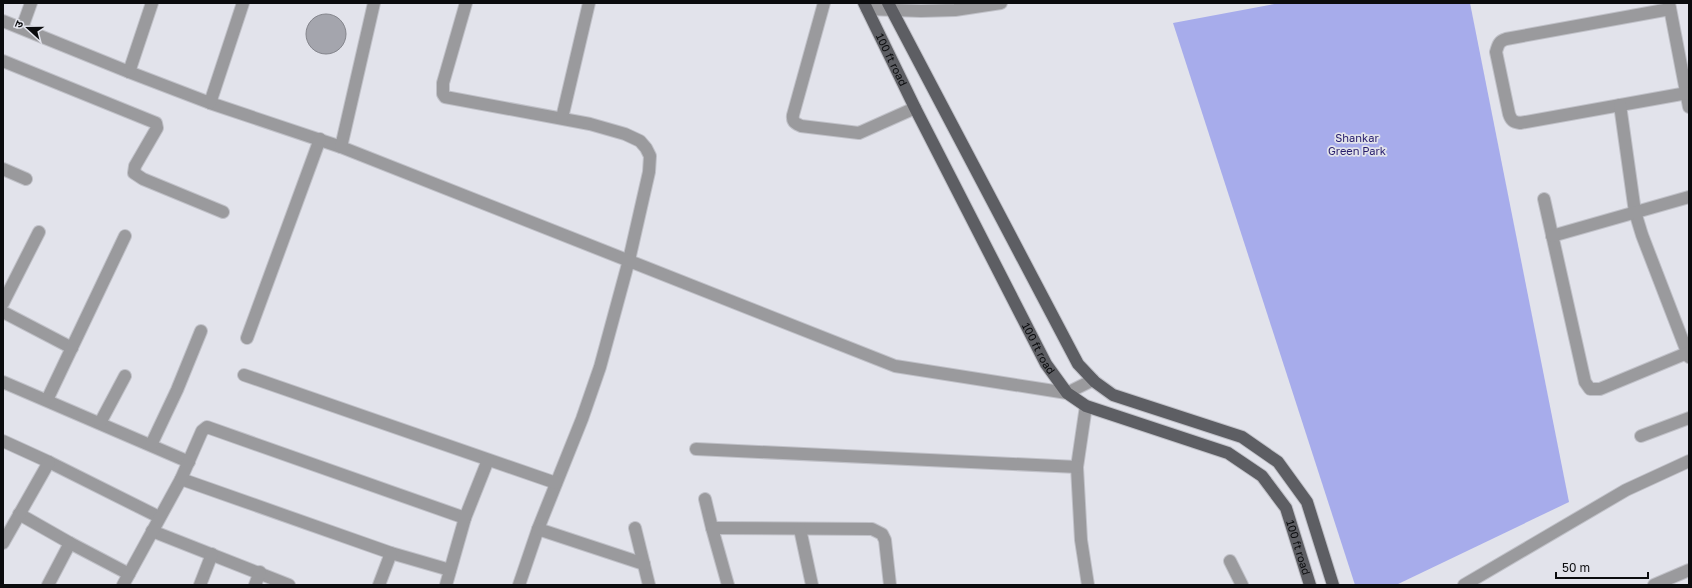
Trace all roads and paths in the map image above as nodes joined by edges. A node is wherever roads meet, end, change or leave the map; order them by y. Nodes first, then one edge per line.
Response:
1 (31, 3) edge
2 (152, 3) edge
3 (242, 3) edge
4 (374, 3) edge
5 (466, 3) edge
6 (590, 3) edge
7 (824, 3) edge
8 (1001, 3) edge
9 (865, 6) edge
10 (1670, 6) edge
11 (890, 7) edge
12 (3, 21) edge
13 (22, 28) junction
14 (3, 61) edge
15 (129, 72) junction
16 (1688, 100) edge
17 (210, 103) junction
18 (1620, 105) junction
19 (914, 108) junction
20 (562, 118) junction
21 (320, 139) junction
22 (341, 147) junction
23 (3, 169) edge
24 (26, 179) dead end
25 (1689, 198) edge
26 (1544, 199) dead end
27 (223, 212) dead end
28 (1635, 212) junction
29 (39, 232) dead end
30 (125, 236) dead end
31 (1552, 236) junction
32 (629, 260) junction
33 (3, 303) edge
34 (3, 312) edge
35 (201, 331) dead end
36 (247, 338) dead end
37 (72, 348) junction
38 (1688, 355) edge
39 (244, 375) dead end
40 (125, 376) dead end
41 (1093, 380) junction
42 (3, 382) edge
43 (1067, 393) junction
44 (47, 400) junction
45 (1086, 406) junction
46 (1689, 418) edge
47 (100, 423) junction
48 (1641, 436) dead end
49 (3, 442) edge
50 (151, 445) junction
51 (696, 449) dead end
52 (488, 460) junction
53 (1689, 461) edge
54 (49, 462) junction
55 (189, 462) junction
56 (1077, 467) junction
57 (181, 479) junction
58 (556, 483) junction
59 (705, 499) dead end
60 (19, 514) junction
61 (159, 518) junction
62 (465, 518) junction
63 (635, 528) dead end
64 (712, 528) junction
65 (538, 529) junction
66 (800, 529) junction
67 (152, 530) junction
68 (3, 543) edge
69 (70, 543) junction
70 (391, 553) junction
71 (212, 554) junction
72 (1230, 562) dead end
73 (644, 564) junction
74 (450, 570) junction
75 (1689, 570) edge
76 (260, 572) junction
77 (129, 574) junction
78 (48, 585) edge
79 (123, 585) edge
80 (200, 585) edge
81 (255, 585) edge
82 (289, 585) edge
83 (379, 585) edge
84 (446, 585) edge
85 (519, 585) edge
86 (649, 585) edge
87 (728, 585) edge
88 (812, 585) edge
89 (890, 585) edge
90 (1088, 585) edge
91 (1242, 585) edge
92 (1310, 585) edge
93 (1333, 585) edge
94 (1464, 585) edge
95 (1654, 585) edge

1 - 13 street
2 - 15 street
3 - 17 street
4 - 22 street
5 - 20 street
6 - 20 street
7 - 19 street
8 - 11 street
9 - 11 street
9 - 19 main road, 100 ft road
10 - 16 street
10 - 18 street
11 - 41 main road, 100 ft road
12 - 13 street
13 - 15 street
14 - 27 street
15 - 17 street
16 - 18 street
17 - 21 street
18 - 28 street
19 - 43 main road, 100 ft road
20 - 32 street
21 - 22 street
21 - 36 street
22 - 32 street
23 - 24 street
25 - 28 street
26 - 31 street
28 - 31 street
28 - 38 street
29 - 33 street
30 - 37 street
31 - 38 street
32 - 43 street
32 - 58 street
34 - 37 street
35 - 50 street
37 - 44 street
39 - 52 street
40 - 47 street
41 - 43 street
41 - 93 main road, 100 ft road
42 - 44 street
43 - 45 main road, 100 ft road
44 - 47 street
45 - 56 street
45 - 92 main road, 100 ft road
46 - 48 street
47 - 50 street
49 - 54 street
50 - 55 street
51 - 56 street
52 - 58 street
52 - 62 street
53 - 94 street
54 - 60 street
54 - 61 street
55 - 57 street
55 - 62 street
56 - 90 street
57 - 61 street
57 - 70 street
58 - 65 street
59 - 64 street
60 - 68 street
60 - 69 street
61 - 67 street
62 - 74 street
63 - 73 street
64 - 66 street
64 - 87 street
65 - 73 street
65 - 85 street
66 - 88 street
66 - 89 street
67 - 71 street
67 - 77 street
69 - 77 street
69 - 78 street
70 - 74 street
70 - 83 street
71 - 76 street
71 - 80 street
72 - 91 street
73 - 86 street
74 - 84 street
75 - 95 street
76 - 81 street
76 - 82 street
77 - 79 street

